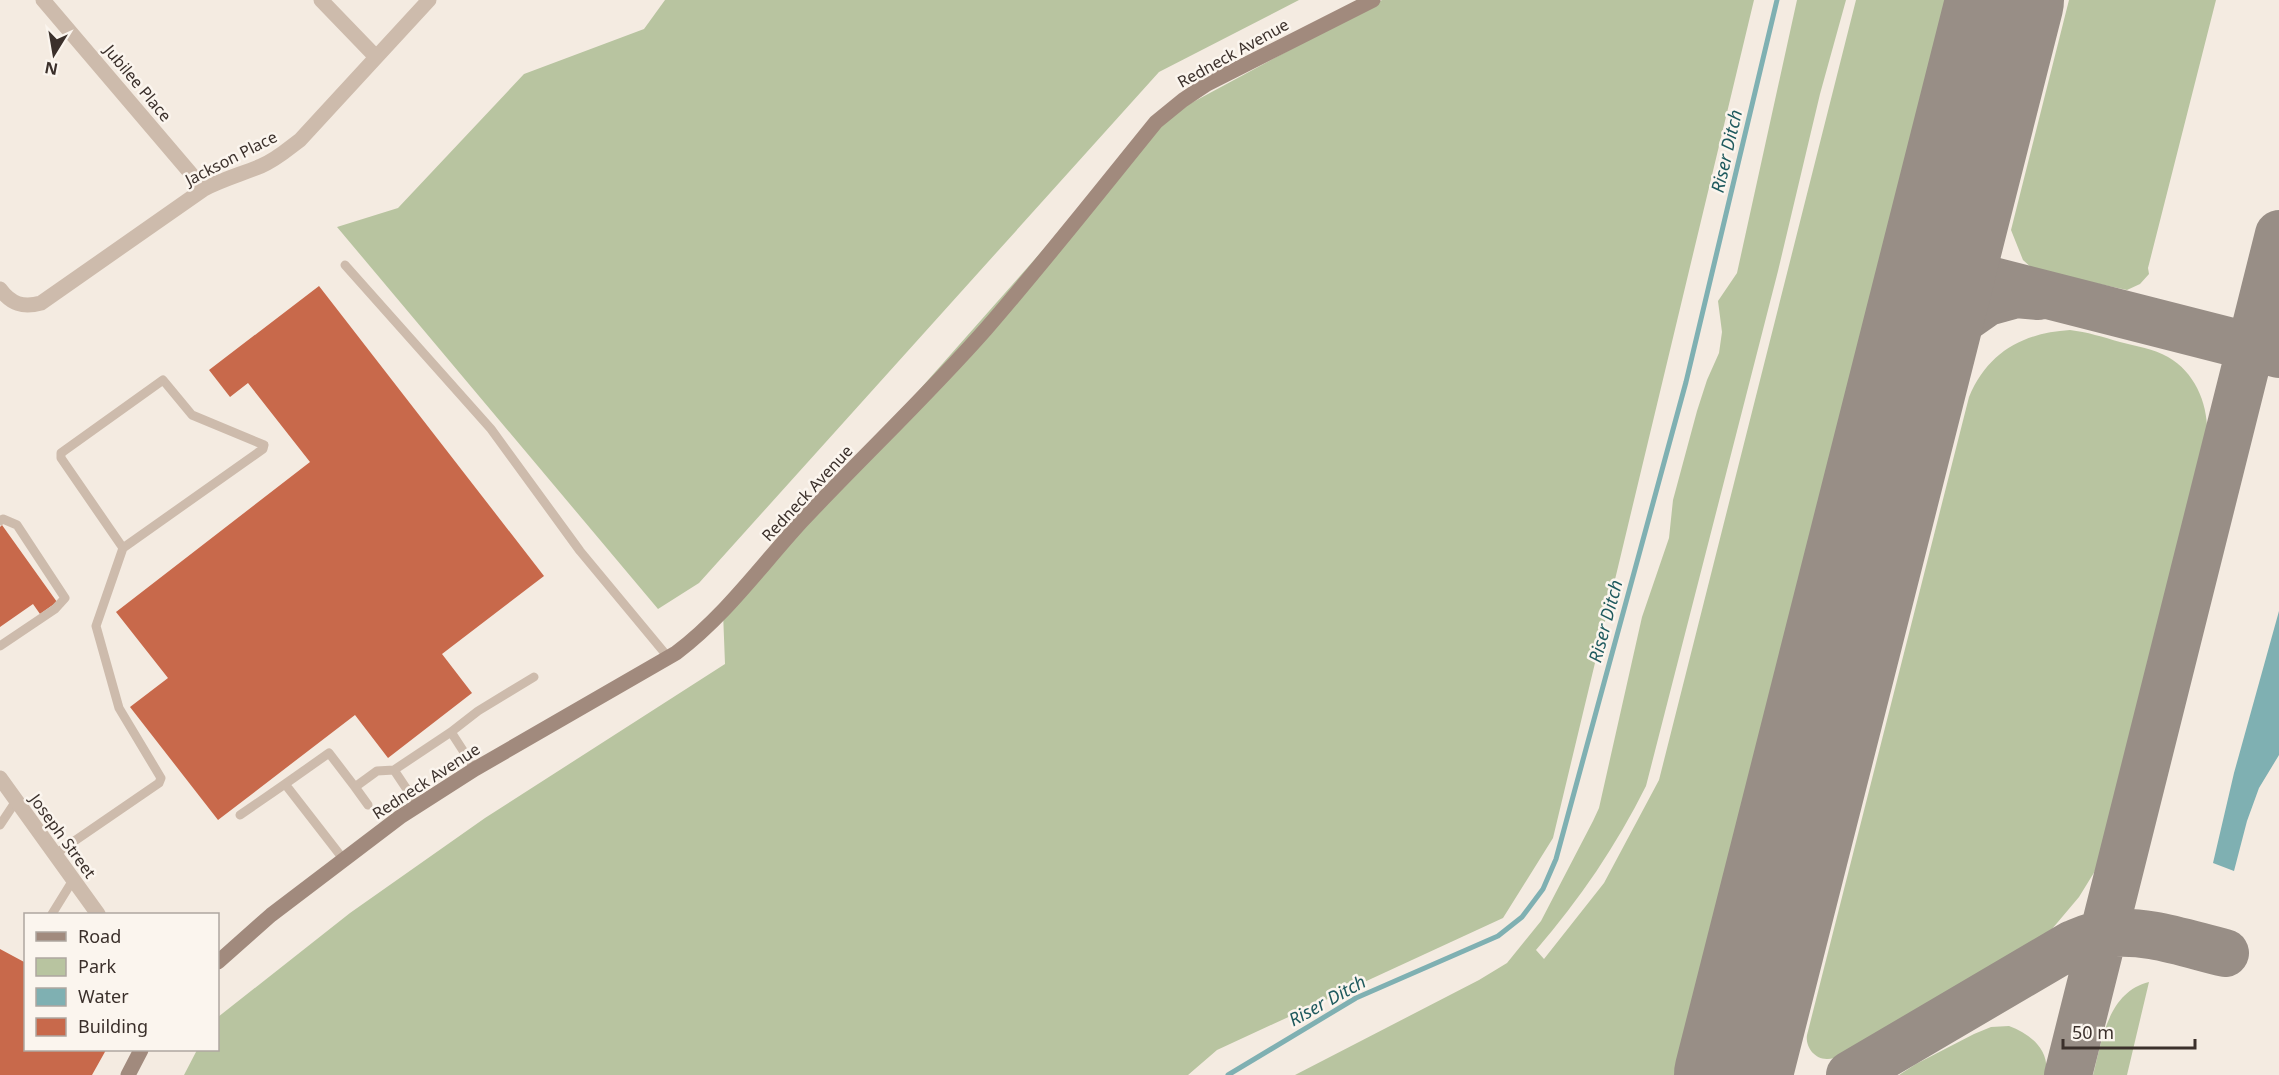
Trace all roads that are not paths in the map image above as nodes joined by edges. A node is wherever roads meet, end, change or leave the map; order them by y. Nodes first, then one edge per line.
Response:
1 (43, 0) edge
2 (321, 0) edge
3 (429, 0) edge
4 (1373, 0) edge
5 (376, 57) junction
6 (204, 189) junction
7 (345, 265) dead end
8 (0, 289) edge
9 (0, 521) edge
10 (123, 548) junction
11 (0, 646) edge
12 (668, 657) junction
13 (534, 677) dead end
14 (451, 732) junction
15 (475, 769) junction
16 (394, 770) junction
17 (0, 778) edge
18 (285, 784) junction
19 (355, 787) junction
20 (16, 801) junction
21 (368, 804) dead end
22 (418, 806) junction
23 (240, 815) dead end
24 (0, 825) edge
25 (54, 855) junction
26 (344, 860) junction
27 (73, 880) junction
28 (53, 913) edge
29 (97, 913) edge
30 (219, 961) edge
31 (140, 1051) edge
32 (128, 1075) edge

1 - 6 street, Jubilee Place
2 - 5 street
3 - 5 street, Jackson Place
4 - 12 street, Redneck Avenue
5 - 6 street, Jackson Place
6 - 8 street, Jackson Place
7 - 12 lane
9 - 11 lane
10 - 10 lane
10 - 25 lane
12 - 15 street, Redneck Avenue
13 - 14 lane
14 - 15 lane
14 - 16 lane
15 - 22 street, Redneck Avenue
16 - 19 lane
16 - 22 lane
17 - 20 street, Joseph Street
18 - 19 lane
18 - 23 lane
18 - 26 lane
19 - 21 lane
20 - 24 lane
20 - 25 street, Joseph Street
22 - 26 street, Redneck Avenue
25 - 27 street, Joseph Street
26 - 30 street, Redneck Avenue
27 - 28 lane
27 - 29 street, Joseph Street
31 - 32 street

